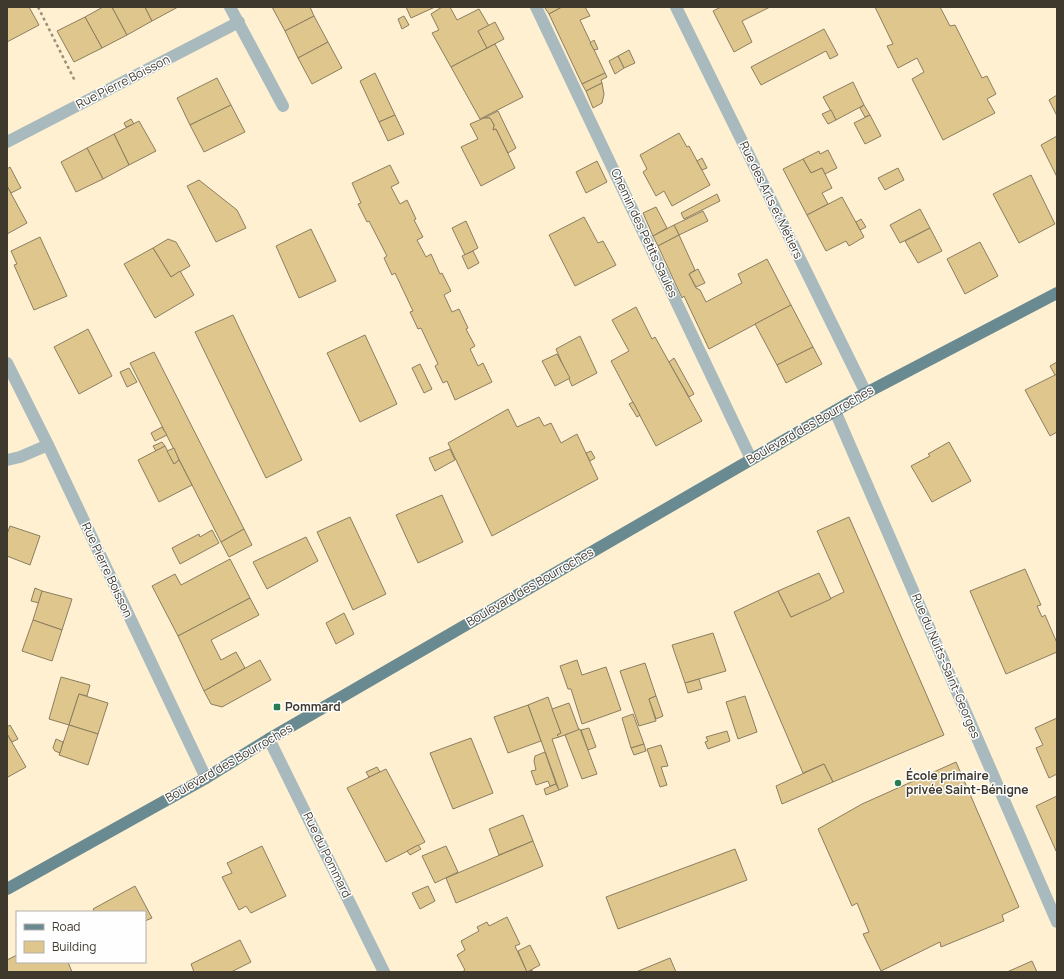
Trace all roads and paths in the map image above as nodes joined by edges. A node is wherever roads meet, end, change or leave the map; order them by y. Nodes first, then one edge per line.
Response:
1 (38, 7) edge
2 (230, 7) edge
3 (536, 7) edge
4 (676, 7) edge
5 (238, 22) junction
6 (85, 101) junction
7 (283, 106) dead end
8 (7, 142) edge
9 (1057, 293) edge
10 (7, 363) edge
11 (866, 393) junction
12 (835, 411) junction
13 (48, 445) junction
14 (751, 459) junction
15 (7, 460) edge
16 (269, 739) junction
17 (206, 778) junction
18 (7, 889) edge
19 (1057, 922) edge
20 (384, 972) edge

1 - 6 path
2 - 5 street
3 - 14 street, Chemin des Petits Saules
4 - 11 street, Rue des Arts et Métiers
5 - 6 street, Rue Pierre Boisson
5 - 7 street
6 - 8 street, Rue Pierre Boisson
9 - 11 main road, Boulevard des Bourroches
10 - 13 street, Rue Pierre Boisson
11 - 12 main road, Boulevard des Bourroches
12 - 14 main road, Boulevard des Bourroches
12 - 19 street, Rue du Nuits-Saint-Georges
13 - 15 street
13 - 17 street, Rue Pierre Boisson
14 - 16 main road, Boulevard des Bourroches
16 - 17 main road, Boulevard des Bourroches
16 - 20 street, Rue du Pommard
17 - 18 main road, Boulevard des Bourroches

